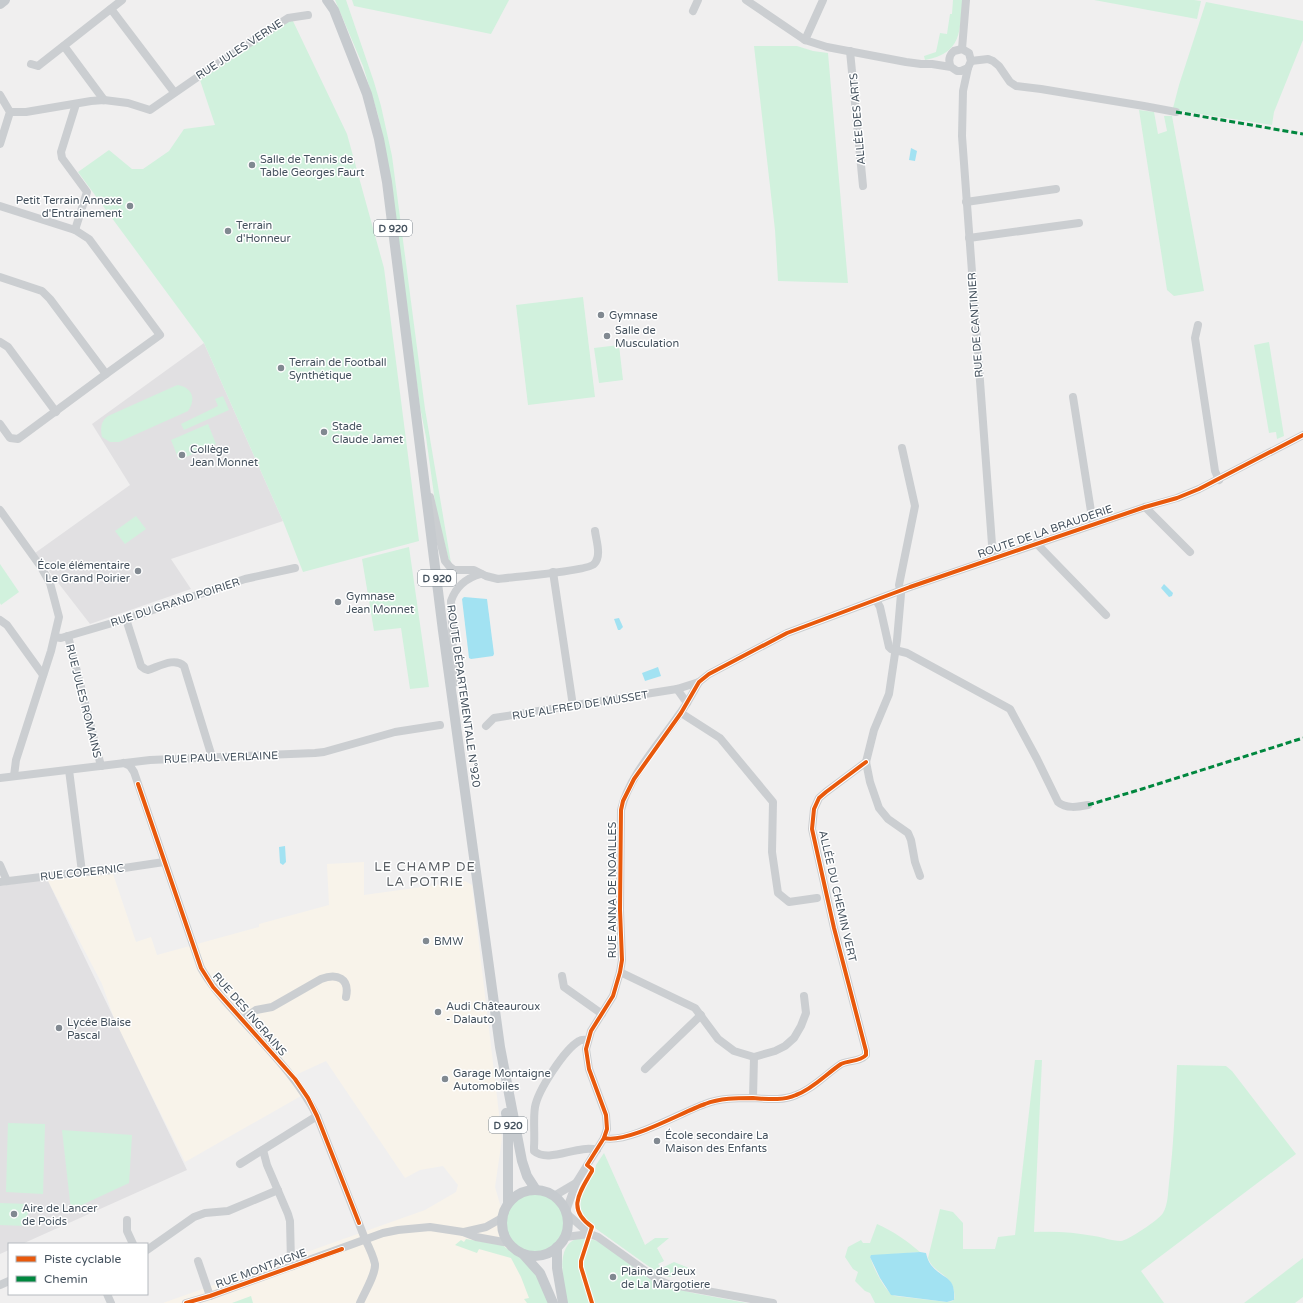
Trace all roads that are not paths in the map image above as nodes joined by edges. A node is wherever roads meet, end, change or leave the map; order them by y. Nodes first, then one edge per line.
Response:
1 (4, 0) edge
2 (122, 0) edge
3 (327, 0) edge
4 (698, 0) edge
5 (746, 0) edge
6 (823, 0) edge
7 (966, 0) edge
8 (0, 4) edge
9 (333, 5) edge
10 (111, 9) junction
11 (693, 11) dead end
12 (308, 15) dead end
13 (805, 40) junction
14 (64, 46) junction
15 (962, 49) junction
16 (850, 51) junction
17 (950, 57) junction
18 (31, 64) dead end
19 (932, 64) junction
20 (969, 64) junction
21 (954, 69) junction
22 (963, 91) junction
23 (174, 92) junction
24 (0, 95) edge
25 (104, 100) junction
26 (76, 104) junction
27 (10, 112) junction
28 (1176, 112) dead end
29 (0, 144) edge
30 (863, 186) dead end
31 (1056, 189) dead end
32 (966, 202) junction
33 (0, 206) edge
34 (1079, 223) dead end
35 (75, 230) junction
36 (969, 238) junction
37 (0, 277) edge
38 (1198, 325) dead end
39 (0, 342) edge
40 (106, 374) junction
41 (1074, 397) dead end
42 (56, 412) junction
43 (0, 424) edge
44 (1303, 435) edge
45 (902, 448) dead end
46 (421, 453) junction
47 (1219, 480) junction
48 (1145, 507) junction
49 (0, 510) edge
50 (1093, 524) junction
51 (595, 531) dead end
52 (1036, 544) junction
53 (1190, 552) dead end
54 (993, 558) junction
55 (295, 568) dead end
56 (553, 572) junction
57 (481, 574) junction
58 (900, 591) junction
59 (876, 600) junction
60 (1106, 615) dead end
61 (899, 616) junction
62 (126, 619) junction
63 (883, 619) junction
64 (0, 620) edge
65 (787, 633) joint
66 (68, 636) junction
67 (55, 637) junction
68 (895, 650) junction
69 (43, 675) junction
70 (699, 682) junction
71 (677, 689) junction
72 (687, 703) junction
73 (453, 704) junction
74 (573, 706) junction
75 (681, 713) junction
76 (440, 725) dead end
77 (486, 726) dead end
78 (212, 757) junction
79 (866, 762) junction
80 (124, 763) junction
81 (101, 766) junction
82 (69, 770) junction
83 (14, 776) junction
84 (0, 778) edge
85 (1088, 805) dead end
86 (164, 862) junction
87 (0, 865) edge
88 (82, 872) junction
89 (920, 876) dead end
90 (3, 882) edge
91 (817, 898) dead end
92 (620, 972) junction
93 (562, 976) dead end
94 (804, 996) dead end
95 (346, 998) dead end
96 (602, 1014) junction
97 (700, 1015) junction
98 (242, 1020) junction
99 (588, 1040) junction
100 (500, 1047) junction
101 (754, 1057) junction
102 (645, 1069) dead end
103 (753, 1098) junction
104 (317, 1116) junction
105 (604, 1138) junction
106 (263, 1150) junction
107 (597, 1150) junction
108 (240, 1164) dead end
109 (576, 1184) junction
110 (278, 1190) junction
111 (536, 1190) junction
112 (554, 1196) junction
113 (508, 1203) junction
114 (566, 1212) junction
115 (502, 1218) junction
116 (127, 1220) dead end
117 (463, 1232) junction
118 (590, 1234) junction
119 (564, 1237) junction
120 (365, 1239) junction
121 (133, 1243) edge
122 (509, 1243) junction
123 (557, 1247) junction
124 (148, 1249) edge
125 (523, 1254) junction
126 (198, 1261) dead end
127 (293, 1266) junction
128 (210, 1296) junction
129 (186, 1303) edge
130 (360, 1303) edge
131 (552, 1303) edge
132 (563, 1303) edge
133 (773, 1303) edge

1 - 8 main road
2 - 10 street
3 - 9 main road, D 920
4 - 11 street
5 - 13 street
6 - 13 street
7 - 15 street
9 - 46 main road, D 920
10 - 14 street
10 - 23 street
12 - 23 street, RUE JULES VERNE
13 - 16 street
14 - 18 street
14 - 25 street
15 - 17 street
15 - 20 street
16 - 19 street
16 - 30 street, ALLÉE DES ARTS
17 - 19 street
17 - 21 street
19 - 21 street
20 - 21 street
20 - 22 street, RUE DE CANTINIER
20 - 28 street
21 - 22 street, RUE DE CANTINIER
22 - 32 street, RUE DE CANTINIER
23 - 25 street, RUE JULES VERNE
24 - 27 street
25 - 26 street, RUE JULES VERNE
26 - 27 street, RUE JULES VERNE
26 - 35 street
27 - 29 street
31 - 32 street
32 - 36 street, RUE DE CANTINIER
33 - 35 street
34 - 36 street
35 - 40 street
36 - 54 street, RUE DE CANTINIER
37 - 40 street
38 - 47 street
39 - 42 street
40 - 42 street
41 - 50 street
42 - 43 street
44 - 47 street, ROUTE DE LA BRAUDERIE
45 - 58 street
46 - 57 street
46 - 73 main road, ROUTE DÉPARTEMENTALE N°920 / D 920
47 - 48 street, ROUTE DE LA BRAUDERIE
48 - 50 street, ROUTE DE LA BRAUDERIE
48 - 53 street
49 - 67 street
50 - 52 street, ROUTE DE LA BRAUDERIE
51 - 56 street
52 - 54 street, ROUTE DE LA BRAUDERIE
52 - 60 street
54 - 58 street, ROUTE DE LA BRAUDERIE
55 - 62 street, RUE DU GRAND POIRIER
56 - 57 street
56 - 74 street
57 - 73 street
58 - 59 street, ROUTE DE LA BRAUDERIE
58 - 61 street
59 - 63 street
59 - 65 street, ROUTE DE LA BRAUDERIE
61 - 63 street
61 - 68 street
62 - 66 street, RUE DU GRAND POIRIER
62 - 78 street
63 - 68 street
64 - 69 street
65 - 70 street, RUE ALFRED DE MUSSET
66 - 67 street, RUE DU GRAND POIRIER
66 - 81 street, RUE JULES ROMAINS
67 - 69 street
68 - 79 street
68 - 85 street
69 - 83 street
70 - 71 street, RUE ALFRED DE MUSSET
70 - 72 street, RUE ANNA DE NOAILLES
71 - 72 street
71 - 74 street, RUE ALFRED DE MUSSET
72 - 75 street, RUE ANNA DE NOAILLES
73 - 100 main road, ROUTE DÉPARTEMENTALE N°920 / D 920
74 - 77 street, RUE ALFRED DE MUSSET
75 - 91 street
75 - 92 street, RUE ANNA DE NOAILLES
76 - 78 street, RUE PAUL VERLAINE
78 - 80 street, RUE PAUL VERLAINE
79 - 89 street
79 - 103 street, ALLÉE DU CHEMIN VERT
80 - 81 street, RUE PAUL VERLAINE
80 - 86 street, RUE DES INGRAINS
81 - 82 street, RUE PAUL VERLAINE
82 - 83 street, RUE PAUL VERLAINE
82 - 88 street
83 - 84 street, RUE PAUL VERLAINE
86 - 88 street, RUE COPERNIC
86 - 98 street, RUE DES INGRAINS
87 - 90 street
88 - 90 street, RUE COPERNIC
92 - 96 street, RUE ANNA DE NOAILLES
92 - 97 street
93 - 96 street
94 - 101 street
95 - 98 street
96 - 99 street, RUE ANNA DE NOAILLES
97 - 101 street
97 - 102 street
98 - 104 street, RUE DES INGRAINS
99 - 105 street
99 - 107 street
100 - 111 main road, D 920
100 - 113 main road, D 920
101 - 103 street
103 - 105 street
104 - 106 street
104 - 120 street, RUE DES INGRAINS
105 - 107 street
106 - 108 street
106 - 110 street
107 - 109 street
109 - 112 street
109 - 114 street
110 - 124 street
110 - 127 street
111 - 112 main road
111 - 113 main road
112 - 114 main road
113 - 115 main road
114 - 118 street
114 - 119 main road
115 - 117 street, RUE MONTAIGNE
115 - 122 main road
116 - 121 street
117 - 120 street, RUE MONTAIGNE
117 - 122 street, RUE MONTAIGNE
118 - 119 street
118 - 133 street
119 - 123 main road
120 - 127 street, RUE MONTAIGNE
120 - 130 street, RUE DES INGRAINS
122 - 125 main road
123 - 125 main road
123 - 132 main road
125 - 131 main road
126 - 128 street, RUE MONTAIGNE
127 - 128 street, RUE MONTAIGNE
128 - 129 street, RUE MONTAIGNE

